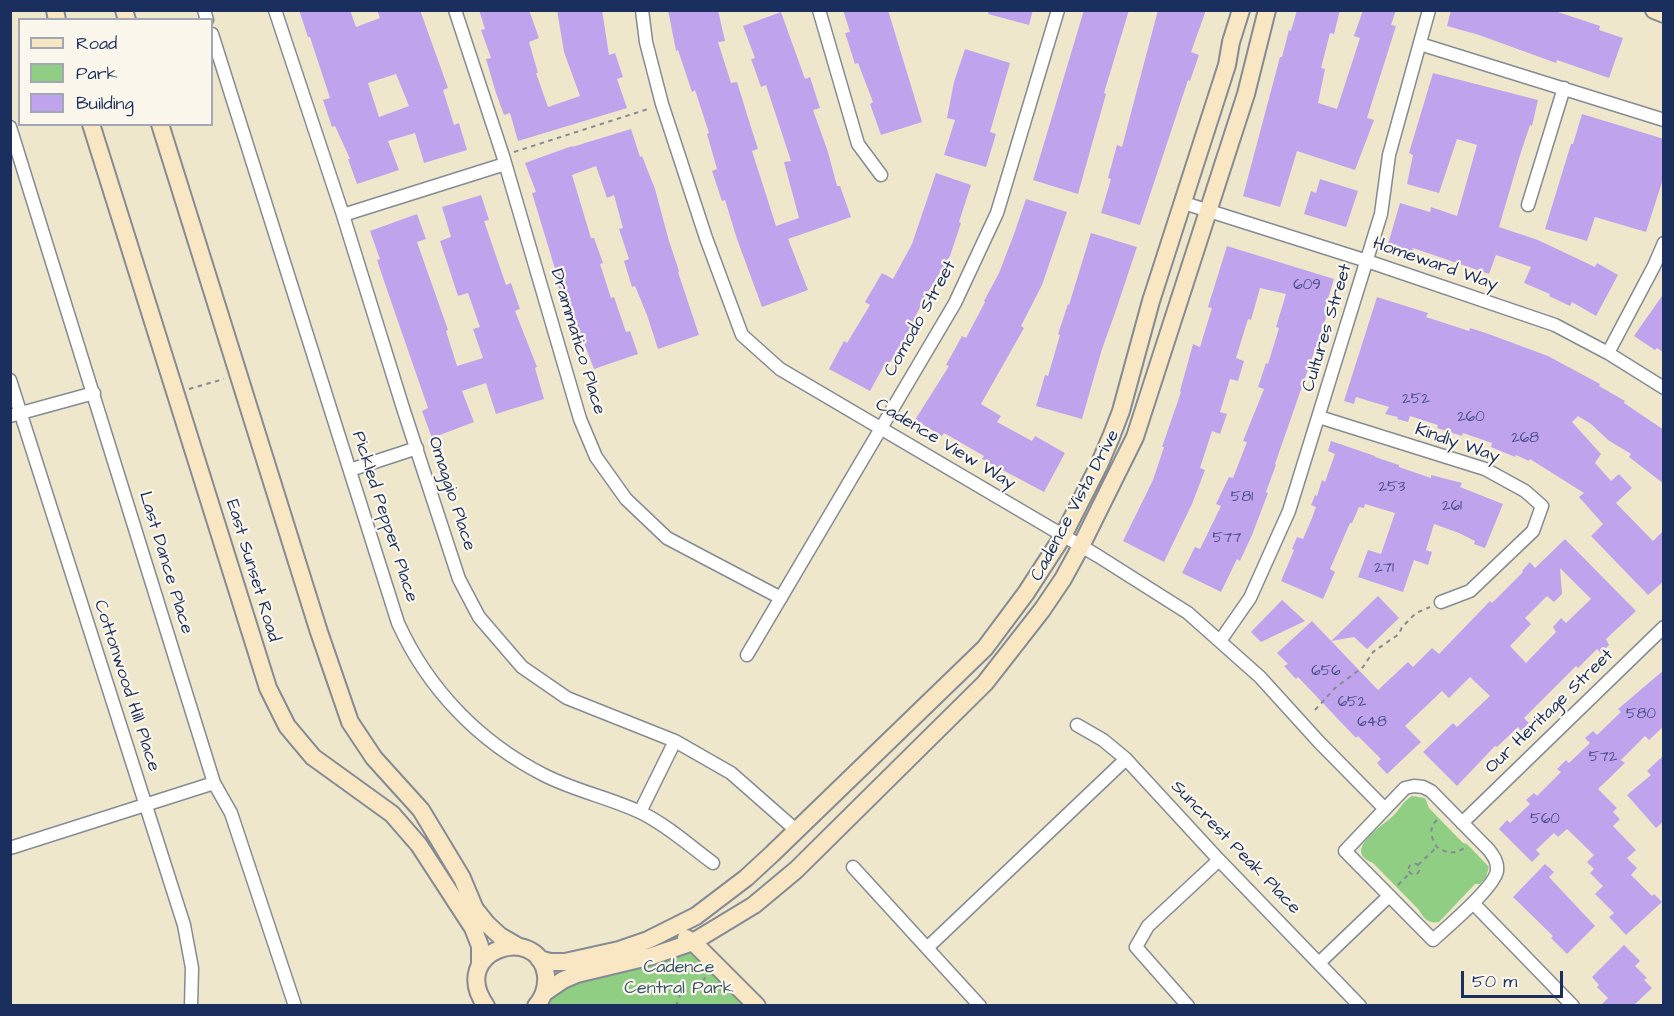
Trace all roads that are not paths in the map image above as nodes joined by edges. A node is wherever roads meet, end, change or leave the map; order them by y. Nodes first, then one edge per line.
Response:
1 (275, 10) edge
2 (454, 10) edge
3 (642, 10) edge
4 (819, 10) edge
5 (1058, 10) edge
6 (1242, 10) edge
7 (1267, 10) edge
8 (1430, 10) edge
9 (1654, 10) edge
10 (1664, 14) edge
11 (213, 37) edge
12 (1420, 44) junction
13 (1564, 88) junction
14 (1664, 120) edge
15 (92, 126) edge
16 (161, 126) edge
17 (10, 128) edge
18 (504, 160) junction
19 (881, 175) dead end
20 (1184, 203) junction
21 (1528, 205) dead end
22 (1208, 210) junction
23 (343, 214) junction
24 (1664, 243) edge
25 (1367, 261) junction
26 (1608, 353) junction
27 (10, 380) edge
28 (1664, 388) edge
29 (94, 393) junction
30 (16, 414) edge
31 (1319, 417) junction
32 (880, 427) junction
33 (417, 448) junction
34 (350, 470) junction
35 (1063, 536) junction
36 (1081, 546) junction
37 (781, 598) junction
38 (1441, 602) road end
39 (1664, 627) edge
40 (1220, 641) junction
41 (747, 655) dead end
42 (1077, 725) dead end
43 (675, 741) junction
44 (1126, 759) junction
45 (214, 783) junction
46 (145, 806) junction
47 (1385, 809) junction
48 (640, 812) junction
49 (1462, 823) junction
50 (797, 831) junction
51 (10, 848) edge
52 (1219, 860) junction
53 (713, 863) dead end
54 (853, 867) dead end
55 (1389, 896) junction
56 (1473, 903) junction
57 (673, 929) junction
58 (693, 942) junction
59 (519, 947) junction
60 (927, 948) junction
61 (539, 959) junction
62 (1320, 962) junction
63 (480, 964) junction
64 (476, 986) junction
65 (540, 999) edge
66 (190, 1005) edge
67 (295, 1005) edge
68 (469, 1005) edge
69 (486, 1005) edge
70 (757, 1005) edge
71 (980, 1005) edge
72 (1188, 1005) edge
73 (1360, 1005) edge
74 (1573, 1005) edge

1 - 23 street, Omaggio Place
2 - 18 street, Drammatico Place
3 - 32 street, Cadence View Way
4 - 19 street
5 - 32 street, Comodo Street
6 - 20 street, Cadence Vista Drive
7 - 22 street, Cadence Vista Drive
8 - 12 street, Cultures Street
9 - 10 street
11 - 34 street, Pickled Pepper Place
12 - 13 street
12 - 25 street, Cultures Street
13 - 14 street
13 - 21 street
15 - 63 street, East Sunset Road
16 - 59 street
17 - 29 street, Last Dance Place
18 - 23 street
18 - 37 street, Drammatico Place
20 - 22 street, Homeward Way
20 - 35 street, Cadence Vista Drive
22 - 25 street, Homeward Way
22 - 36 street, Cadence Vista Drive
23 - 33 street, Omaggio Place
24 - 26 street
25 - 26 street, Homeward Way
25 - 31 street, Cultures Street
26 - 28 street, Homeward Way
27 - 30 street, Cottonwood Hill Place
29 - 30 street
29 - 45 street, Last Dance Place
30 - 46 street, Cottonwood Hill Place
31 - 38 street, Kindly Way
31 - 40 street, Cultures Street
32 - 35 street, Cadence View Way
32 - 37 street, Comodo Street
33 - 34 street
33 - 43 street, Omaggio Place
34 - 48 street, Pickled Pepper Place
35 - 36 street, Cadence View Way
35 - 50 street, Cadence Vista Drive
36 - 40 street, Cadence View Way
36 - 58 street, Cadence Vista Drive
37 - 41 street, Comodo Street
39 - 49 street, Our Heritage Street
40 - 47 street, Cadence View Way
42 - 44 street, Suncrest Peak Place
43 - 48 street
43 - 50 street, Omaggio Place
44 - 52 street, Suncrest Peak Place
44 - 60 street
45 - 46 street
45 - 67 street, Last Dance Place
46 - 51 street
46 - 66 street, Cottonwood Hill Place
47 - 49 street
47 - 55 street
48 - 53 street, Pickled Pepper Place
49 - 56 street
50 - 57 street, Cadence Vista Drive
52 - 62 street, Suncrest Peak Place
52 - 72 street
54 - 60 street
55 - 56 street
55 - 62 street
56 - 74 street
57 - 58 street
57 - 61 street, Cadence Vista Drive
58 - 65 street, Cadence Vista Drive
58 - 70 street
59 - 61 street
59 - 63 street
60 - 71 street
61 - 65 street
62 - 73 street, Suncrest Peak Place
63 - 64 street, East Sunset Road
64 - 68 street
64 - 69 street

